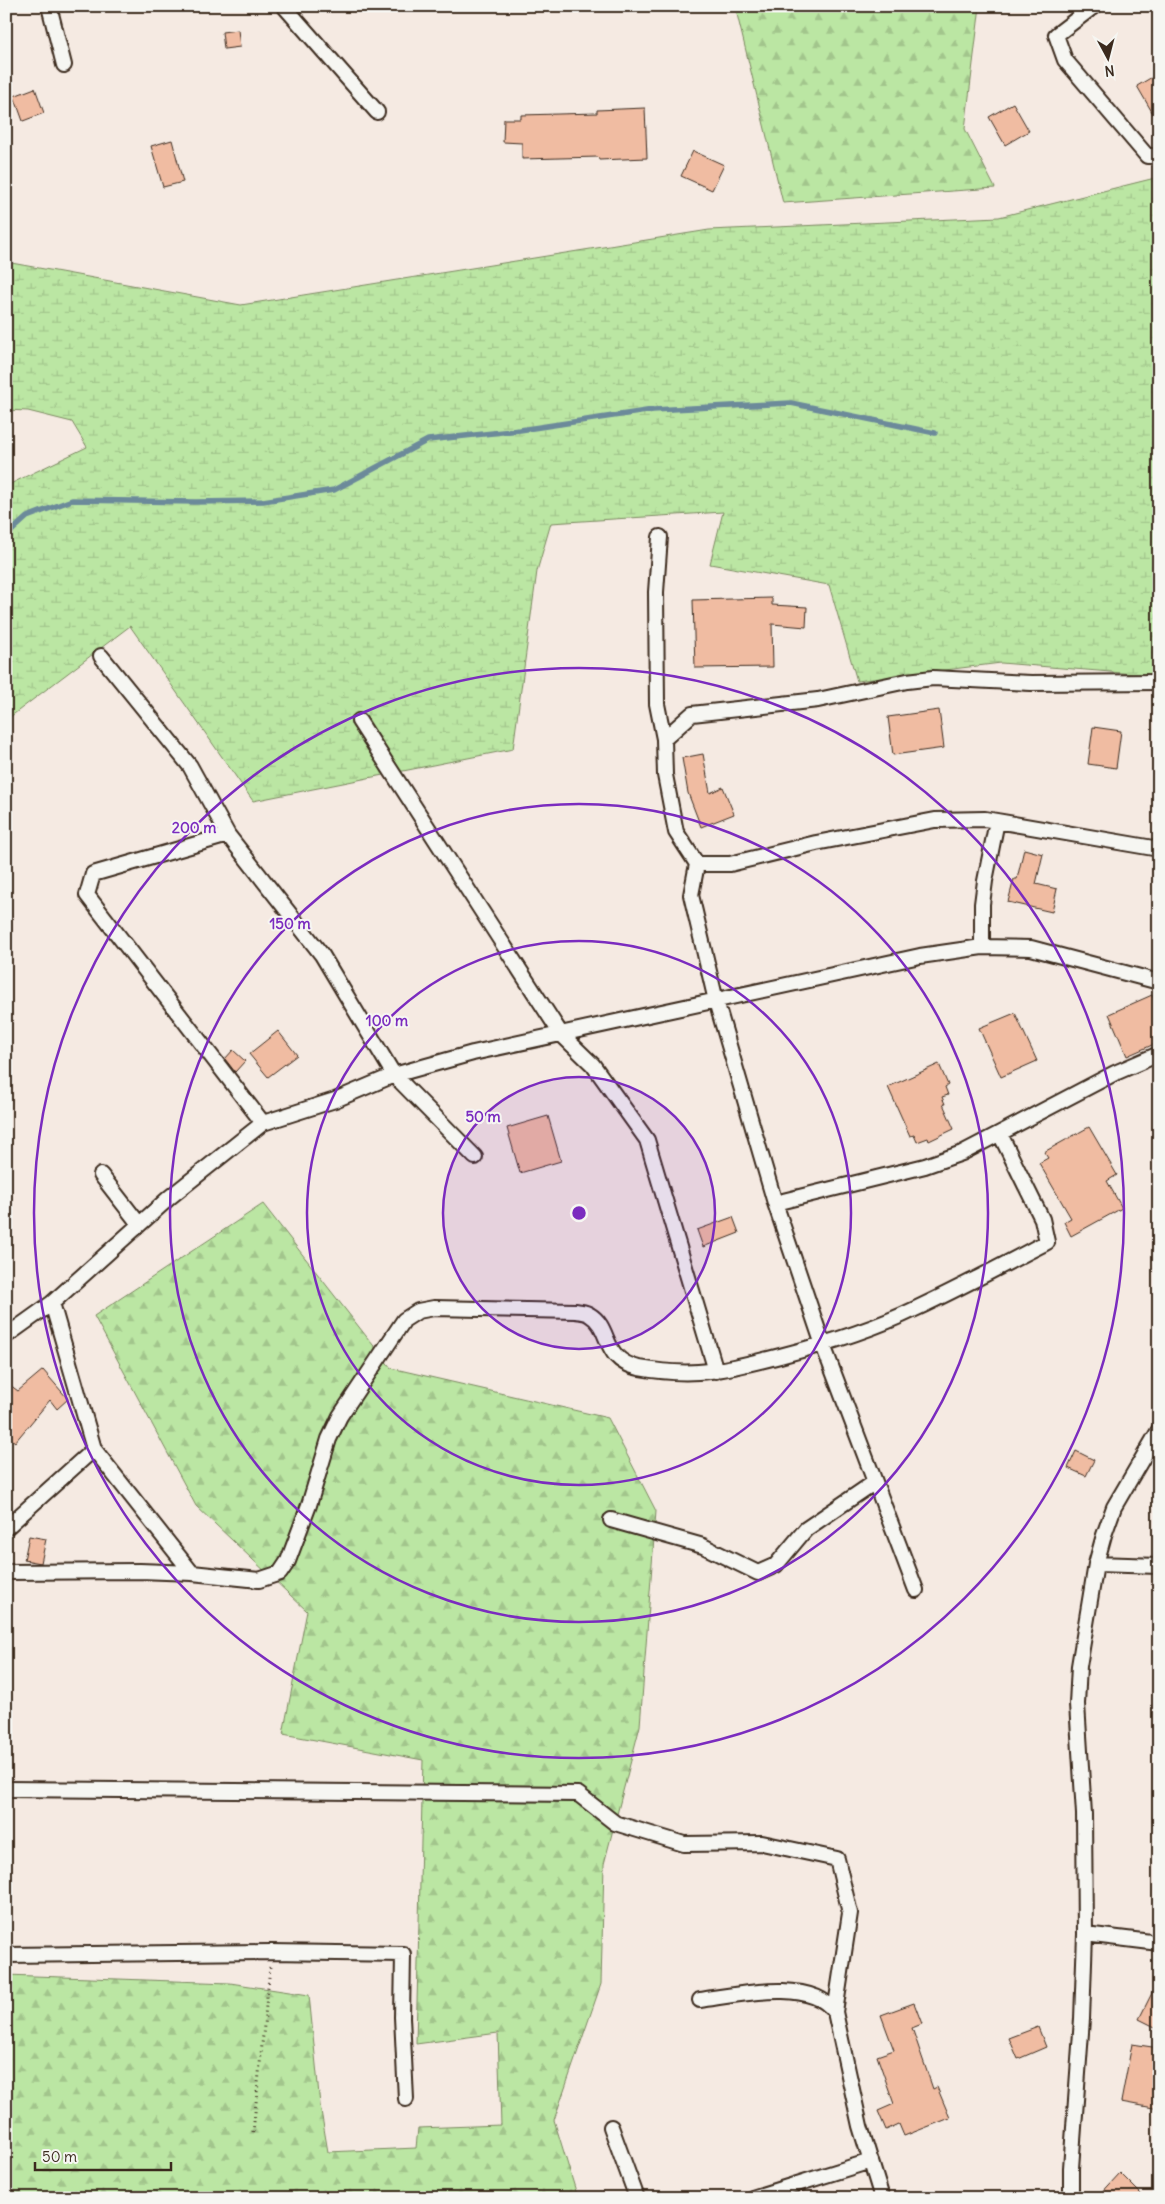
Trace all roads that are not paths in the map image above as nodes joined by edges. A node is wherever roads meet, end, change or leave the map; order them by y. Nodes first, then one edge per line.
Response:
1 (49, 6) edge
2 (284, 6) edge
3 (1094, 6) edge
4 (64, 65) dead end
5 (377, 112) dead end
6 (1159, 156) edge
7 (660, 537) dead end
8 (101, 656) dead end
9 (1159, 682) edge
10 (359, 721) dead end
11 (664, 739) junction
12 (997, 821) junction
13 (228, 835) junction
14 (1159, 849) edge
15 (697, 864) junction
16 (982, 947) junction
17 (1159, 982) edge
18 (716, 1002) junction
19 (561, 1034) junction
20 (1159, 1054) edge
21 (394, 1075) junction
22 (263, 1123) junction
23 (1000, 1134) junction
24 (475, 1157) dead end
25 (101, 1175) dead end
26 (775, 1203) junction
27 (139, 1224) junction
28 (52, 1303) junction
29 (6, 1336) edge
30 (823, 1345) junction
31 (716, 1371) junction
32 (1159, 1430) edge
33 (94, 1449) junction
34 (875, 1482) junction
35 (611, 1520) dead end
36 (6, 1528) edge
37 (1096, 1564) junction
38 (1159, 1566) edge
39 (7, 1571) edge
40 (192, 1573) junction
41 (916, 1590) dead end
42 (6, 1789) edge
43 (1085, 1934) junction
44 (1159, 1943) edge
45 (6, 1956) edge
46 (700, 2000) dead end
47 (835, 2012) junction
48 (406, 2099) dead end
49 (612, 2127) dead end
50 (871, 2161) junction
51 (637, 2198) edge
52 (752, 2198) edge
53 (882, 2198) edge
54 (1071, 2198) edge

1 - 4 street
2 - 5 street
3 - 6 street
7 - 11 street
8 - 13 street
9 - 11 street
10 - 19 street
11 - 15 street
12 - 14 street
12 - 15 street
12 - 16 street
13 - 21 street
13 - 22 street
15 - 18 street
16 - 17 street
16 - 18 street
18 - 19 street
18 - 26 street
19 - 21 street
19 - 31 street
20 - 23 street
21 - 22 street
21 - 24 street
22 - 27 street
23 - 26 street
23 - 30 street
25 - 27 street
26 - 30 street
27 - 28 street
28 - 29 street
28 - 33 street
30 - 31 street
30 - 34 street
31 - 40 street
32 - 37 street
33 - 36 street
33 - 40 street
34 - 35 street
34 - 41 street
37 - 38 street
37 - 43 street
39 - 40 street
42 - 47 street
43 - 44 street
43 - 54 street
45 - 48 street
46 - 47 street
47 - 50 street
49 - 51 street
50 - 52 street
50 - 53 street

